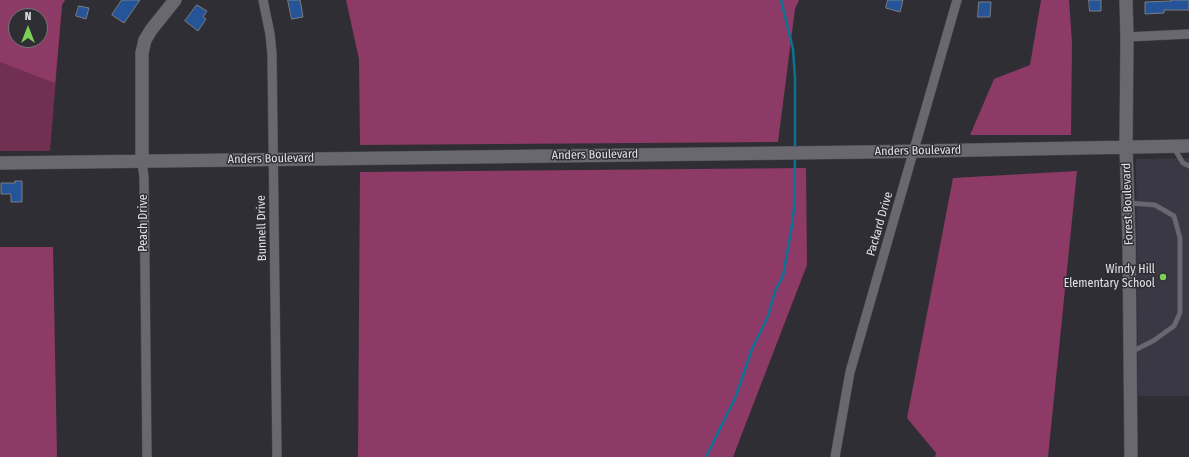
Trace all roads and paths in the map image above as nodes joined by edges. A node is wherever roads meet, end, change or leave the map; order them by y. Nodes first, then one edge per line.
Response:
1 (175, 0) edge
2 (263, 0) edge
3 (957, 0) edge
4 (1126, 0) edge
5 (1189, 34) edge
6 (1127, 37) junction
7 (1173, 146) junction
8 (1189, 146) edge
9 (1126, 147) junction
10 (914, 150) junction
11 (274, 159) junction
12 (142, 162) junction
13 (0, 163) edge
14 (1189, 166) edge
15 (1127, 203) junction
16 (1130, 353) junction
17 (147, 457) edge
18 (277, 457) edge
19 (835, 457) edge
20 (1132, 457) edge

1 - 12 street, Peach Drive
2 - 11 street, Bunnell Drive
3 - 10 street, Packard Drive
4 - 6 street, Forest Boulevard
5 - 6 street
6 - 9 street, Forest Boulevard
7 - 8 street, Anders Boulevard
7 - 9 street, Anders Boulevard
7 - 14 lane
9 - 10 street, Anders Boulevard
9 - 15 street, Forest Boulevard
10 - 11 street, Anders Boulevard
10 - 19 street, Packard Drive
11 - 12 street, Anders Boulevard
11 - 18 street, Bunnell Drive
12 - 13 street, Anders Boulevard
12 - 17 street, Peach Drive
15 - 16 street, Forest Boulevard
15 - 16 lane
16 - 20 street, Forest Boulevard

